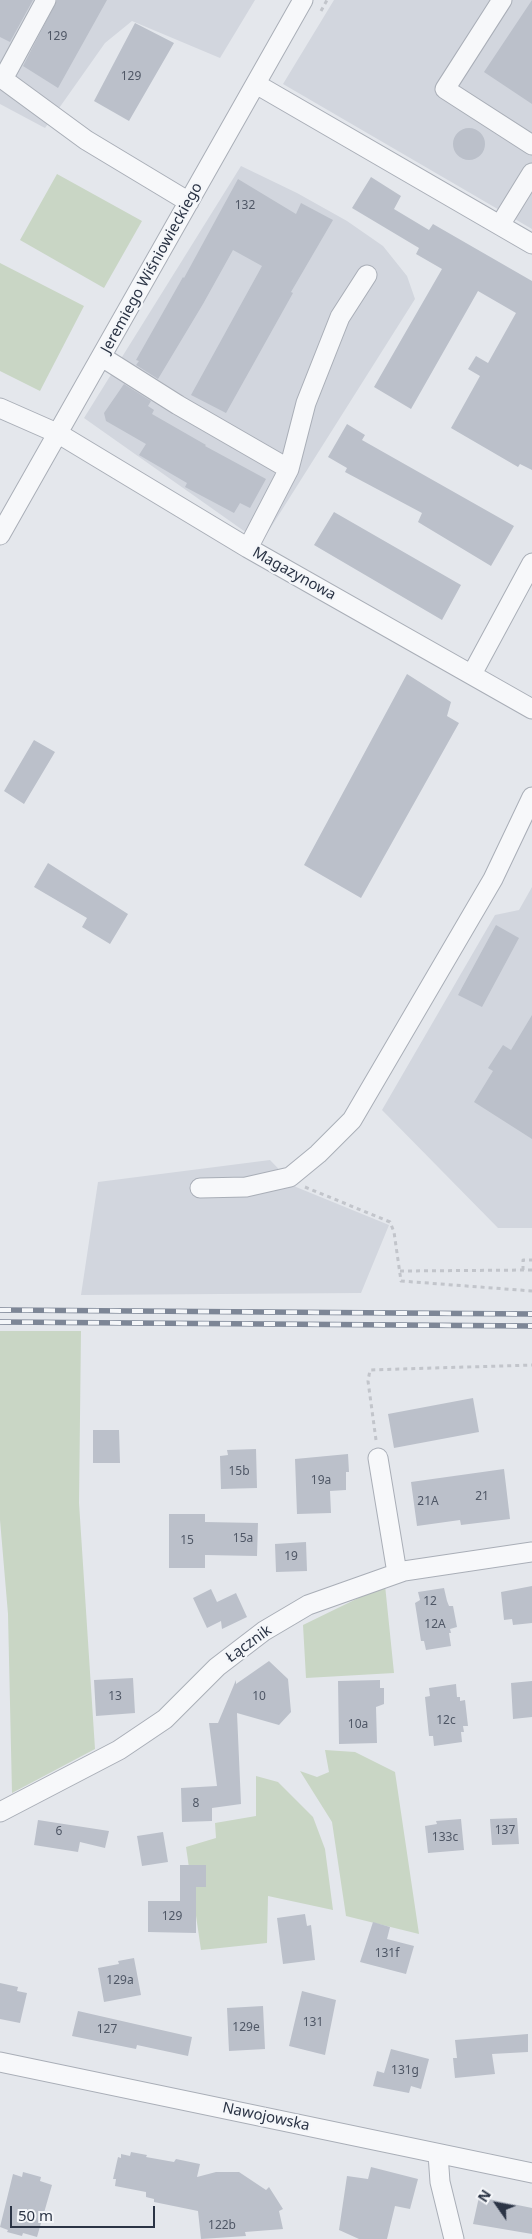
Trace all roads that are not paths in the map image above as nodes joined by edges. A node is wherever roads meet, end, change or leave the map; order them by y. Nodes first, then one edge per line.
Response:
1 (46, 0) edge
2 (303, 0) edge
3 (502, 0) edge
4 (1, 78) edge
5 (256, 84) junction
6 (532, 145) edge
7 (532, 172) edge
8 (189, 202) junction
9 (500, 225) junction
10 (532, 244) edge
11 (367, 275) dead end
12 (102, 356) junction
13 (0, 408) edge
14 (59, 434) junction
15 (289, 469) junction
16 (0, 535) edge
17 (248, 548) junction
18 (532, 563) edge
19 (472, 674) junction
20 (532, 708) edge
21 (532, 797) edge
22 (200, 1188) dead end
23 (378, 1458) road end
24 (532, 1552) edge
25 (397, 1573) junction
26 (0, 1812) edge
27 (0, 2062) edge
28 (438, 2154) junction
29 (532, 2173) edge
30 (454, 2239) edge

1 - 4 street
2 - 5 street, Jeremiego Wiśniowieckiego
3 - 6 street
4 - 8 street
5 - 8 street, Jeremiego Wiśniowieckiego
5 - 9 street
7 - 9 street
8 - 12 street, Jeremiego Wiśniowieckiego
9 - 10 street
11 - 15 street
12 - 14 street, Jeremiego Wiśniowieckiego
12 - 15 street
13 - 14 street, Magazynowa
14 - 16 street, Jeremiego Wiśniowieckiego
14 - 17 street, Magazynowa
15 - 17 street
17 - 19 street, Magazynowa
18 - 19 street
19 - 20 street, Magazynowa
21 - 22 street
23 - 25 street
24 - 25 street, Łącznik
25 - 26 street, Łącznik
27 - 28 street, Nawojowska
28 - 29 street, Nawojowska
28 - 30 street

